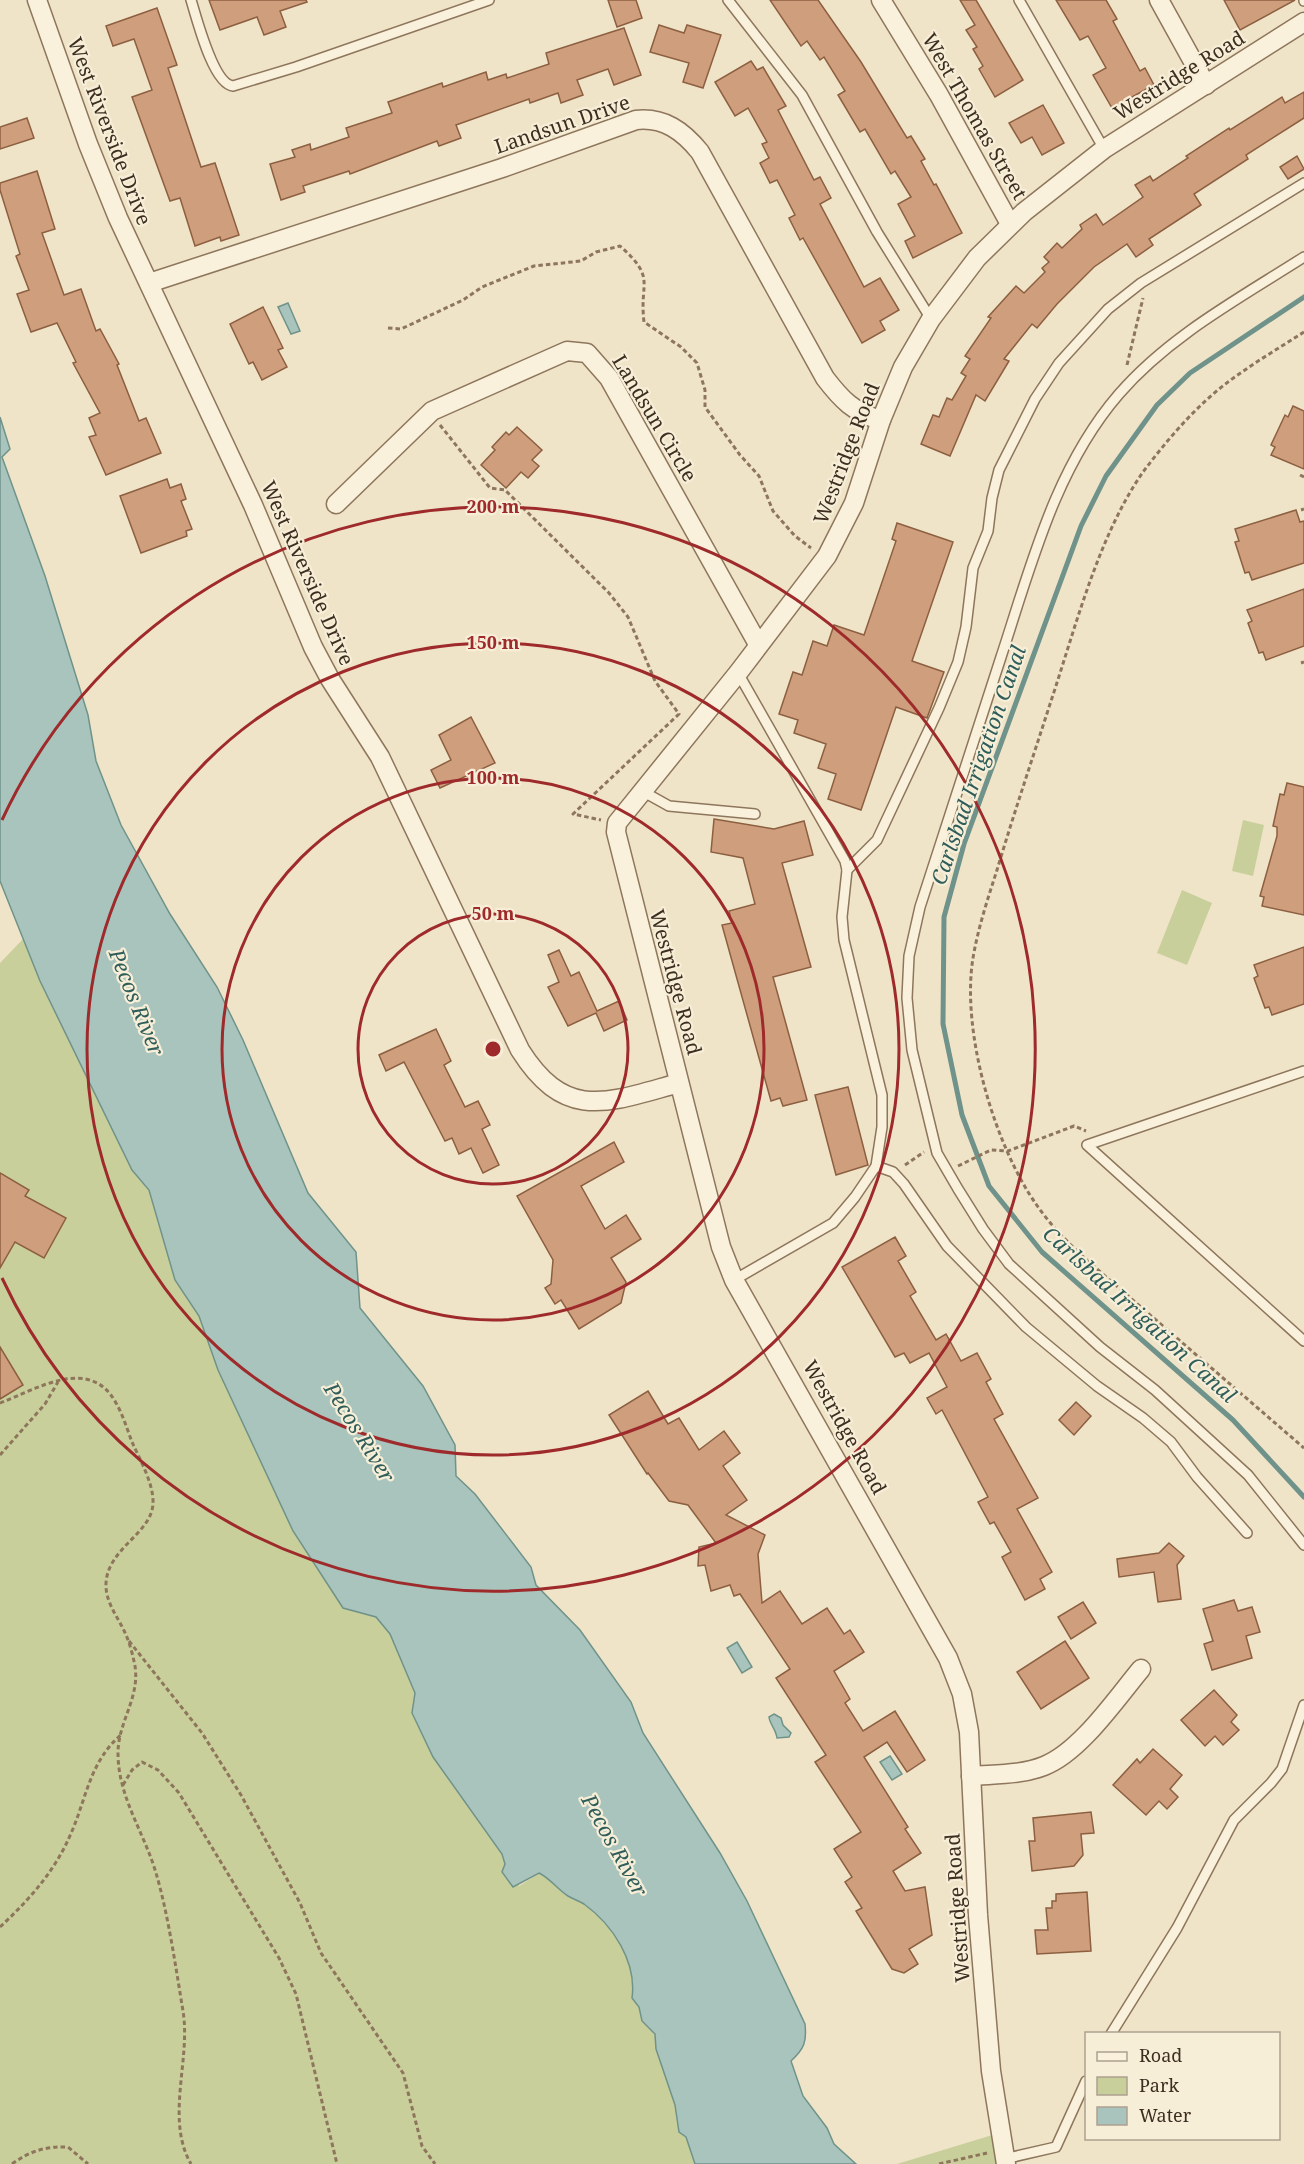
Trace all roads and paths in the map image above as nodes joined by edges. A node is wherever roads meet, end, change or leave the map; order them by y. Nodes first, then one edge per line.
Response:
1 (37, 0) edge
2 (191, 0) edge
3 (489, 0) edge
4 (728, 0) edge
5 (881, 0) edge
6 (1019, 0) edge
7 (1160, 0) edge
8 (1304, 22) edge
9 (1206, 85) junction
10 (1104, 149) junction
11 (1304, 183) edge
12 (1010, 224) junction
13 (1304, 257) edge
14 (1148, 278) junction
15 (149, 283) junction
16 (931, 319) junction
17 (388, 328) dead end
18 (1304, 332) edge
19 (1120, 393) junction
20 (432, 411) junction
21 (881, 420) junction
22 (336, 504) dead end
23 (813, 549) dead end
24 (758, 644) junction
25 (738, 673) junction
26 (642, 791) junction
27 (755, 814) dead end
28 (617, 823) junction
29 (847, 870) junction
30 (1304, 1071) edge
31 (679, 1083) junction
32 (1104, 1139) junction
33 (935, 1145) junction
34 (1008, 1151) junction
35 (876, 1166) junction
36 (893, 1172) junction
37 (948, 1172) junction
38 (735, 1280) junction
39 (1304, 1341) edge
40 (59, 1380) junction
41 (0, 1403) edge
42 (1304, 1448) edge
43 (0, 1455) edge
44 (1247, 1533) dead end
45 (1304, 1545) edge
46 (128, 1640) junction
47 (1141, 1669) dead end
48 (1304, 1705) edge
49 (122, 1734) junction
50 (971, 1776) junction
51 (123, 1785) junction
52 (0, 1927) edge
53 (1112, 2032) edge
54 (1085, 2083) edge
55 (1004, 2157) edge
56 (12, 2164) edge
57 (87, 2164) edge
58 (191, 2164) edge
59 (337, 2164) edge
60 (435, 2164) edge
61 (939, 2164) edge

1 - 15 street, West Riverside Drive
2 - 3 lane
4 - 16 lane
5 - 12 street, West Thomas Street
6 - 10 lane
7 - 9 street
8 - 9 street, Westridge Road
9 - 10 street, Westridge Road
10 - 12 street, Westridge Road
11 - 14 lane
12 - 16 street, Westridge Road
13 - 19 lane
14 - 19 path
14 - 29 lane
15 - 21 street, Landsun Drive
15 - 31 street, West Riverside Drive
16 - 21 street, Westridge Road
17 - 23 path
18 - 34 path
19 - 33 lane
20 - 22 street, Landsun Circle
20 - 24 street, Landsun Circle
20 - 28 path
21 - 24 street, Westridge Road
24 - 25 street, Westridge Road
25 - 26 street, Westridge Road
25 - 29 lane
26 - 27 lane
26 - 28 street, Westridge Road
28 - 31 street, Westridge Road
29 - 35 lane
30 - 32 lane
31 - 38 street, Westridge Road
32 - 34 path
32 - 39 lane
33 - 36 path
33 - 37 lane
34 - 37 path
34 - 42 path
35 - 36 lane
35 - 38 lane
36 - 44 lane
37 - 45 lane
38 - 50 street, Westridge Road
40 - 41 path
40 - 43 path
40 - 46 path
46 - 49 path
46 - 60 path
47 - 50 street
48 - 53 lane
49 - 51 path
49 - 52 path
50 - 55 street, Westridge Road
51 - 58 path
51 - 59 path
54 - 55 lane
55 - 61 path
56 - 57 path

